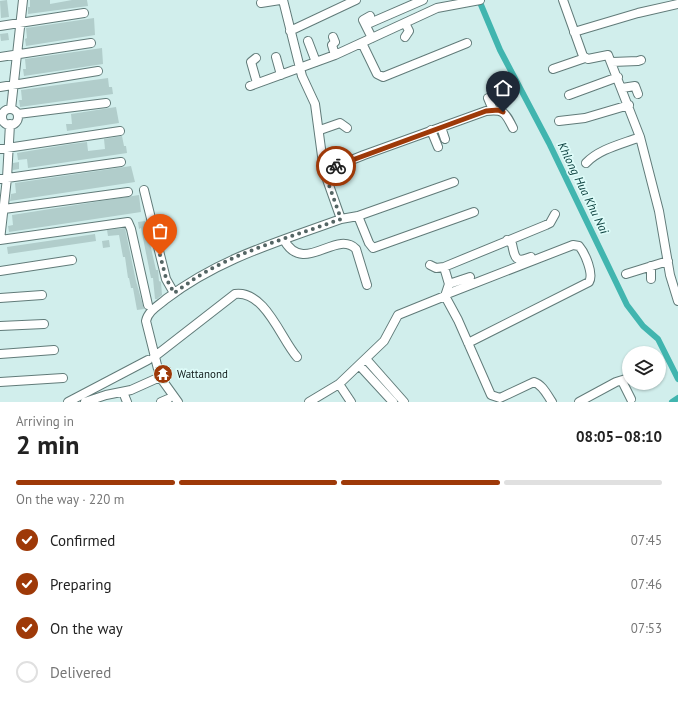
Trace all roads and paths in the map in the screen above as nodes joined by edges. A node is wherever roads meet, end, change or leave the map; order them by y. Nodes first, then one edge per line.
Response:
1 (23, 0) edge
2 (282, 0) edge
3 (356, 0) edge
4 (423, 0) edge
5 (563, 0) edge
6 (476, 1) edge
7 (261, 3) dead end
8 (436, 4) edge
9 (678, 4) edge
10 (84, 13) dead end
11 (20, 23) junction
12 (405, 23) junction
13 (0, 26) edge
14 (290, 31) junction
15 (574, 32) junction
16 (333, 37) dead end
17 (405, 37) dead end
18 (372, 38) junction
19 (308, 41) dead end
20 (91, 43) dead end
21 (362, 43) junction
22 (467, 43) dead end
23 (17, 54) junction
24 (335, 55) junction
25 (0, 57) edge
26 (276, 57) dead end
27 (256, 58) dead end
28 (585, 58) junction
29 (641, 60) dead end
30 (316, 62) junction
31 (612, 62) junction
32 (301, 68) junction
33 (552, 69) dead end
34 (98, 71) dead end
35 (281, 75) junction
36 (618, 77) junction
37 (14, 85) junction
38 (0, 87) edge
39 (622, 88) junction
40 (638, 94) dead end
41 (570, 95) dead end
42 (488, 98) dead end
43 (106, 103) dead end
44 (629, 105) junction
45 (493, 110) junction
46 (14, 112) junction
47 (1, 117) edge
48 (559, 121) dead end
49 (10, 124) junction
50 (441, 127) junction
51 (347, 128) dead end
52 (513, 128) dead end
53 (320, 130) junction
54 (431, 130) junction
55 (120, 131) dead end
56 (640, 137) junction
57 (445, 139) dead end
58 (438, 147) dead end
59 (9, 148) junction
60 (0, 149) edge
61 (121, 162) dead end
62 (586, 163) dead end
63 (324, 171) junction
64 (3, 179) edge
65 (454, 182) dead end
66 (144, 190) dead end
67 (128, 192) dead end
68 (2, 212) edge
69 (474, 212) dead end
70 (555, 214) dead end
71 (358, 216) junction
72 (341, 219) junction
73 (0, 240) edge
74 (284, 240) junction
75 (507, 240) junction
76 (565, 243) dead end
77 (72, 260) dead end
78 (668, 261) junction
79 (430, 265) dead end
80 (651, 266) junction
81 (444, 267) junction
82 (0, 271) edge
83 (626, 274) dead end
84 (470, 277) dead end
85 (651, 279) dead end
86 (449, 284) junction
87 (367, 285) dead end
88 (174, 293) junction
89 (42, 295) dead end
90 (446, 295) junction
91 (0, 298) edge
92 (678, 301) edge
93 (148, 305) dead end
94 (44, 324) dead end
95 (0, 326) edge
96 (468, 343) junction
97 (54, 350) dead end
98 (0, 354) edge
99 (297, 356) dead end
100 (151, 358) junction
101 (366, 358) junction
102 (359, 365) junction
103 (160, 377) junction
104 (63, 378) dead end
105 (0, 382) edge
106 (622, 382) edge
107 (339, 384) junction
108 (629, 390) edge
109 (123, 392) junction
110 (492, 398) edge
111 (631, 399) dead end
112 (589, 400) edge
113 (68, 402) edge
114 (85, 402) edge
115 (127, 402) edge
116 (178, 402) edge
117 (309, 402) edge
118 (351, 402) edge
119 (393, 402) edge
120 (404, 402) edge
121 (552, 402) edge
122 (579, 402) edge

1 - 11 street
2 - 7 street
2 - 14 street
3 - 14 street
4 - 18 street
5 - 15 street
6 - 8 street
8 - 12 street
9 - 15 street
10 - 11 street
11 - 13 street
11 - 23 street
12 - 17 street
12 - 18 street
14 - 32 street
15 - 28 street
16 - 24 street
18 - 21 street
19 - 30 street
20 - 23 street
21 - 22 street
21 - 24 street
23 - 25 street
23 - 37 street
24 - 30 street
26 - 35 street
27 - 35 street
28 - 31 street
28 - 33 street
29 - 31 street
30 - 32 street
31 - 36 street
32 - 35 street
32 - 53 street
34 - 37 street
36 - 39 street
36 - 41 street
37 - 38 street
37 - 46 street
39 - 40 street
39 - 44 street
42 - 45 street
43 - 46 street
44 - 48 street
44 - 56 street
45 - 50 street
45 - 52 street
46 - 47 street
46 - 49 street
47 - 49 street
49 - 59 street
50 - 54 street
50 - 57 street
51 - 53 street
53 - 63 street
54 - 58 street
54 - 63 street
55 - 59 street
56 - 62 street
56 - 78 street
59 - 60 street
59 - 64 street
61 - 64 street
63 - 72 street
64 - 68 street
65 - 71 street
66 - 88 street
67 - 68 street
68 - 73 street
69 - 71 street
70 - 75 street
71 - 72 street
72 - 74 street
73 - 93 street
74 - 87 street
74 - 88 street
75 - 76 street
75 - 81 street
77 - 82 street
78 - 80 street
78 - 92 street
79 - 81 street
80 - 83 street
80 - 85 street
81 - 86 street
84 - 86 street
86 - 90 street
88 - 100 street
89 - 91 street
90 - 96 street
90 - 96 street
90 - 101 street
94 - 95 street
96 - 110 street
97 - 98 street
99 - 100 street
100 - 103 street
100 - 113 street
101 - 102 street
101 - 120 street
102 - 107 street
102 - 119 street
103 - 109 street
103 - 116 street
104 - 105 street
106 - 112 street
107 - 117 street
107 - 118 street
108 - 111 street
109 - 114 street
109 - 115 street
110 - 121 street
112 - 122 street

